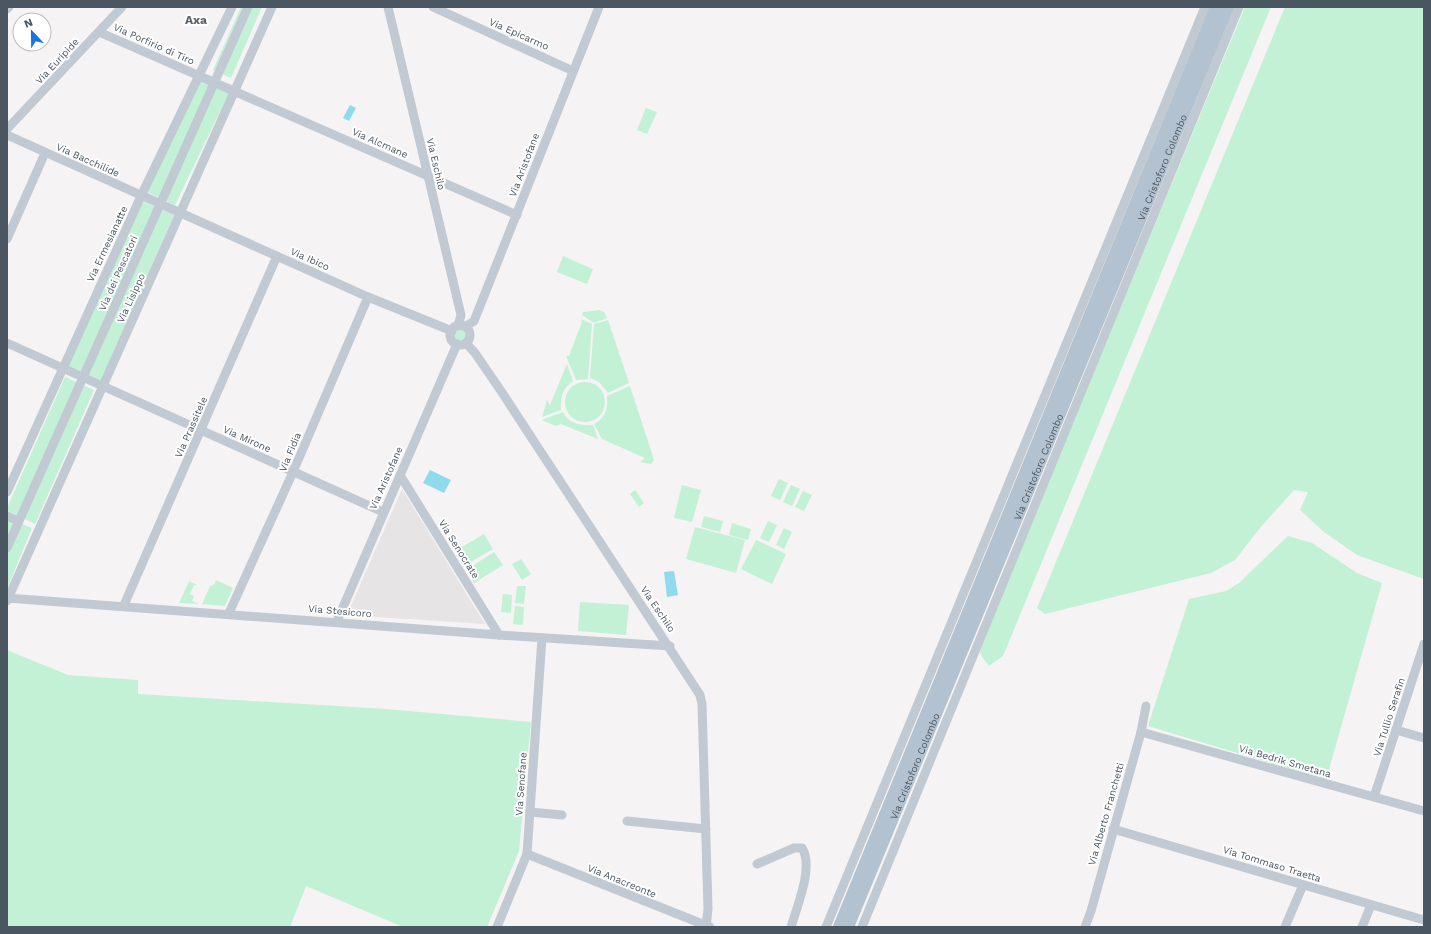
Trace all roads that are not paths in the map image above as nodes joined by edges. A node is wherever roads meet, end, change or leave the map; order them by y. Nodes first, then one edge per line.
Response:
1 (9, 7) edge
2 (122, 7) edge
3 (232, 7) edge
4 (248, 7) edge
5 (272, 7) edge
6 (388, 7) edge
7 (433, 7) edge
8 (598, 7) edge
9 (1204, 7) edge
10 (1216, 7) edge
11 (1228, 7) edge
12 (1239, 7) edge
13 (7, 9) edge
14 (99, 32) junction
15 (1219, 55) junction
16 (1206, 60) junction
17 (574, 70) junction
18 (200, 76) junction
19 (214, 82) junction
20 (235, 91) junction
21 (7, 130) edge
22 (7, 135) edge
23 (45, 153) junction
24 (428, 176) junction
25 (141, 196) junction
26 (160, 204) junction
27 (181, 215) junction
28 (517, 215) junction
29 (7, 239) edge
30 (276, 256) junction
31 (368, 297) junction
32 (458, 328) junction
33 (7, 343) edge
34 (461, 343) junction
35 (62, 368) junction
36 (84, 378) junction
37 (102, 386) junction
38 (201, 430) junction
39 (293, 472) junction
40 (400, 475) junction
41 (7, 492) edge
42 (383, 512) junction
43 (7, 516) edge
44 (18, 521) junction
45 (7, 548) edge
46 (7, 599) edge
47 (124, 605) junction
48 (229, 613) junction
49 (337, 621) junction
50 (499, 635) junction
51 (542, 638) junction
52 (670, 646) junction
53 (1423, 648) edge
54 (1146, 706) dead end
55 (1396, 730) junction
56 (1141, 732) junction
57 (1424, 738) edge
58 (1374, 797) junction
59 (1424, 811) edge
60 (530, 812) junction
61 (562, 815) dead end
62 (627, 820) dead end
63 (706, 828) junction
64 (1113, 829) junction
65 (527, 854) junction
66 (757, 864) dead end
67 (1303, 885) junction
68 (1371, 905) junction
69 (1424, 920) edge
70 (497, 927) edge
71 (707, 927) edge
72 (791, 927) edge
73 (826, 927) edge
74 (839, 927) edge
75 (848, 927) edge
76 (862, 927) edge
77 (1085, 927) edge
78 (1285, 927) edge
79 (1362, 927) edge

1 - 13 street
2 - 14 street, Via Euripide
3 - 18 street, Via Ermesianatte
4 - 19 street, Via dei Pescatori
5 - 20 street, Via Lisippo
6 - 24 street, Via Eschilo
7 - 17 street, Via Epicarmo
8 - 17 street, Via Aristofane
9 - 73 street, Via Cristoforo Colombo
10 - 74 main road, Via Cristoforo Colombo
11 - 16 main road, Via Cristoforo Colombo
12 - 15 street, Via Cristoforo Colombo
14 - 18 street, Via Porfirio di Tiro
14 - 21 street, Via Euripide
15 - 16 street
15 - 76 street, Via Cristoforo Colombo
16 - 75 main road, Via Cristoforo Colombo
17 - 28 street, Via Aristofane
18 - 19 street, Via Porfirio di Tiro
18 - 25 street, Via Ermesianatte
19 - 20 street, Via Alcmane
19 - 26 street, Via dei Pescatori
20 - 24 street, Via Alcmane
20 - 27 street, Via Lisippo
22 - 23 street, Via Bacchilide
23 - 25 street, Via Bacchilide
23 - 29 street
24 - 28 street, Via Alcmane
24 - 32 street, Via Eschilo
25 - 26 street, Via Bacchilide
25 - 35 street, Via Ermesianatte
26 - 27 street, Via Ibico
26 - 36 street, Via dei Pescatori
27 - 30 street, Via Ibico
27 - 37 street, Via Lisippo
28 - 32 street, Via Aristofane
30 - 31 street, Via Ibico
30 - 38 street, Via Prassitele
31 - 32 street, Via Ibico
31 - 39 street, Via Fidia
32 - 34 street, Via Eschilo
32 - 34 street, Via Eschilo
33 - 35 street, Via Mirone
34 - 40 street, Via Aristofane
34 - 52 street, Via Eschilo
35 - 36 street, Via Mirone
35 - 41 street, Via Ermesianatte
36 - 37 street, Via Mirone
36 - 44 street, Via dei Pescatori
37 - 38 street, Via Mirone
37 - 46 street, Via Lisippo
38 - 39 street, Via Mirone
38 - 47 street, Via Prassitele
39 - 42 street, Via Mirone
39 - 48 street, Via Fidia
40 - 42 street, Via Aristofane
40 - 50 street, Via Senocrate
42 - 49 street, Via Aristofane
43 - 44 street
44 - 45 street, Via dei Pescatori
46 - 47 street, Via Stesicoro
47 - 48 street, Via Stesicoro
48 - 49 street, Via Stesicoro
49 - 50 street, Via Stesicoro
50 - 51 street, Via Stesicoro
51 - 52 street, Via Stesicoro
51 - 60 street, Via Senofane
52 - 63 street, Via Eschilo
53 - 55 street, Via Tullio Serafin
54 - 56 street, Via Alberto Franchetti
55 - 57 street
55 - 58 street, Via Tullio Serafin
56 - 58 street, Via Bedrik Smetana
56 - 64 street, Via Alberto Franchetti
58 - 59 street, Via Bedrik Smetana
60 - 61 street
60 - 65 street, Via Senofane
62 - 63 street
63 - 71 street, Via Eschilo
64 - 67 street, Via Tommaso Traetta
64 - 77 street, Via Alberto Franchetti
65 - 70 street, Via Senofane
65 - 71 street, Via Anacreonte
66 - 72 street
67 - 68 street, Via Tommaso Traetta
67 - 78 street
68 - 69 street, Via Tommaso Traetta
68 - 79 street

